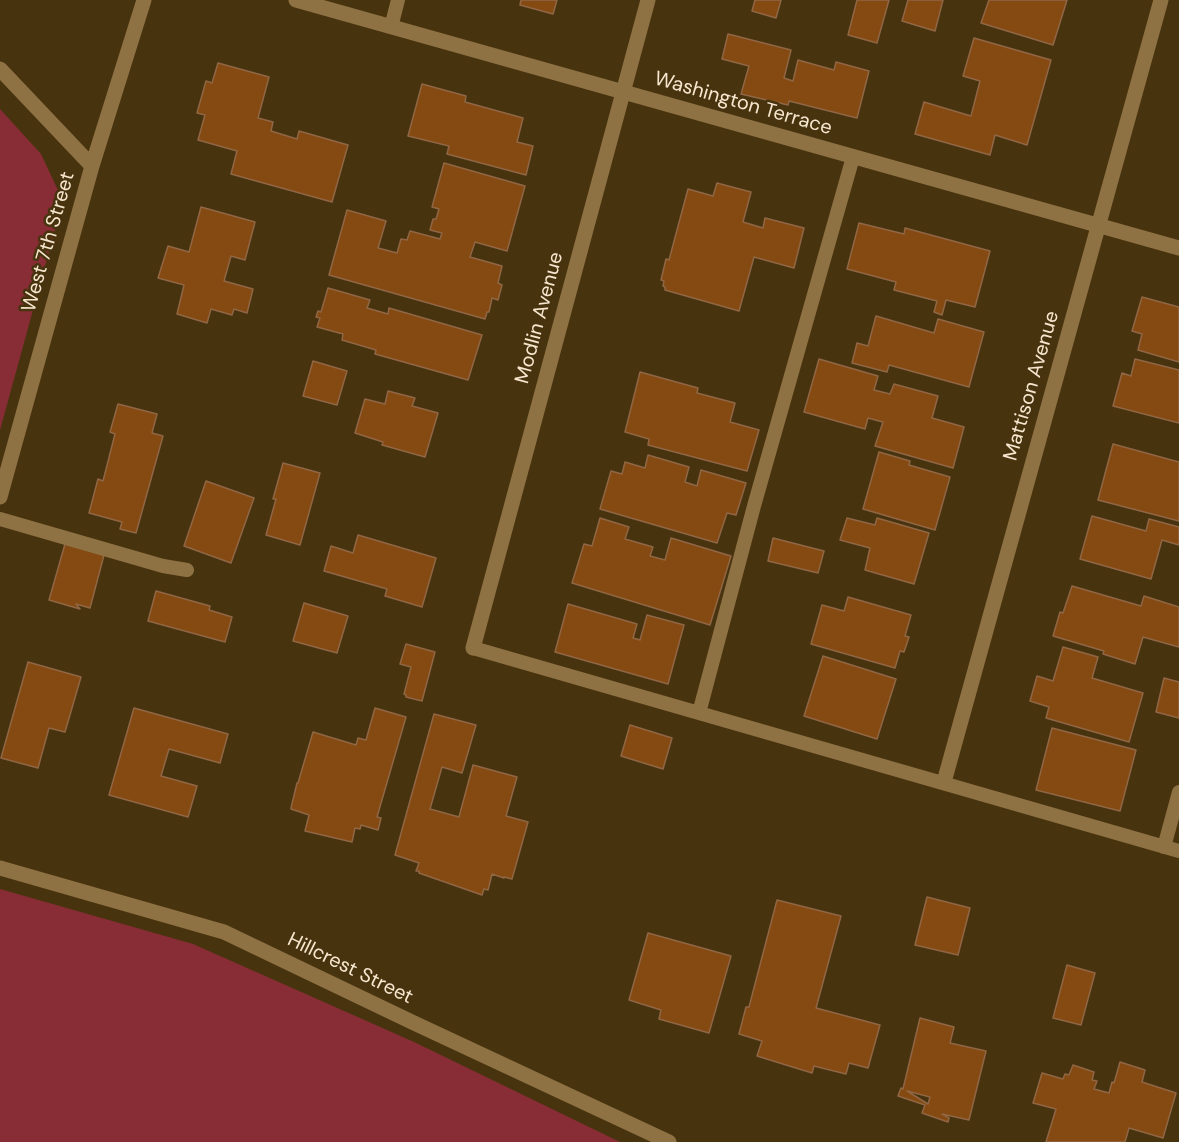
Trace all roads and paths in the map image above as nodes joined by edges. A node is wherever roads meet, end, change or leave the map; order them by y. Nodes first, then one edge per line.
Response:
1 (144, 0) edge
2 (296, 0) edge
3 (398, 0) edge
4 (648, 0) edge
5 (1161, 0) edge
6 (391, 27) junction
7 (0, 69) edge
8 (623, 92) junction
9 (853, 157) junction
10 (92, 166) junction
11 (1099, 226) junction
12 (1179, 248) edge
13 (0, 497) edge
14 (0, 519) edge
15 (187, 570) dead end
16 (473, 648) joint
17 (699, 712) junction
18 (944, 782) junction
19 (1179, 792) edge
20 (1164, 847) junction
21 (1179, 851) edge
22 (0, 868) edge
23 (669, 1142) edge

1 - 10 street, West 7th Street
2 - 6 street, Washington Terrace
3 - 6 lane
4 - 8 street, Modlin Avenue
5 - 11 street, Mattison Avenue
6 - 8 street, Washington Terrace
7 - 10 street
8 - 9 street, Washington Terrace
8 - 16 street, Modlin Avenue
9 - 11 street, Washington Terrace
9 - 17 lane
10 - 13 street, West 7th Street
11 - 12 street, Washington Terrace
11 - 18 street, Mattison Avenue
14 - 15 lane
16 - 17 lane
17 - 18 lane
18 - 20 lane
19 - 20 lane
20 - 21 lane
22 - 23 street, Hillcrest Street

